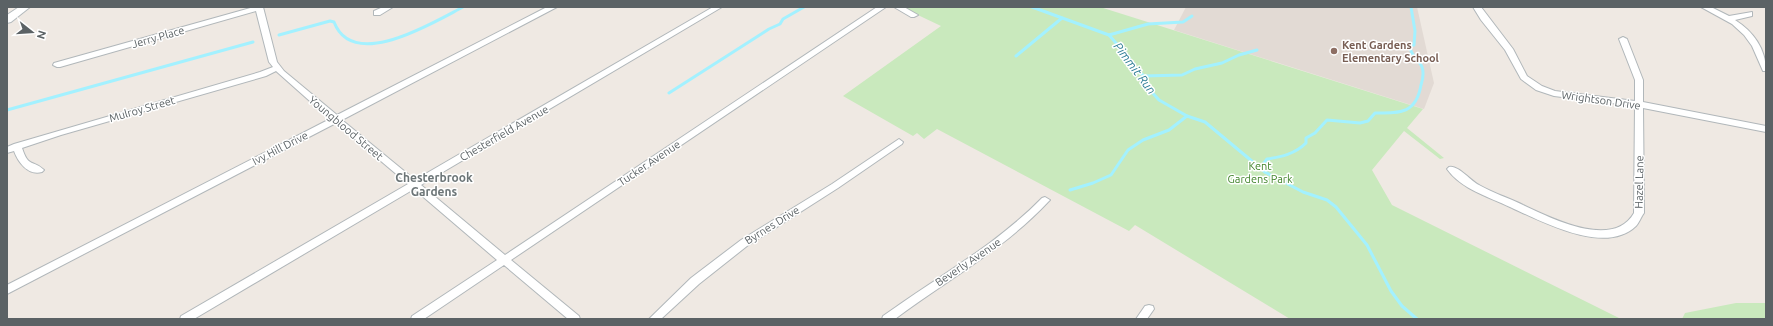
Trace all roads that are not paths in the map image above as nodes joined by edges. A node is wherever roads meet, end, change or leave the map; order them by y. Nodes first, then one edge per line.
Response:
1 (25, 7) edge
2 (389, 7) edge
3 (553, 7) edge
4 (718, 7) edge
5 (882, 7) edge
6 (898, 7) edge
7 (1477, 7) edge
8 (1705, 7) edge
9 (259, 8) edge
10 (377, 13) dead end
11 (1749, 14) dead end
12 (914, 15) dead end
13 (1728, 19) junction
14 (7, 20) edge
15 (1623, 39) dead end
16 (57, 65) dead end
17 (277, 68) junction
18 (1766, 69) edge
19 (1639, 104) junction
20 (336, 120) junction
21 (1766, 129) edge
22 (899, 142) dead end
23 (17, 146) junction
24 (7, 150) edge
25 (1452, 169) dead end
26 (39, 170) dead end
27 (414, 185) junction
28 (1046, 200) dead end
29 (504, 260) junction
30 (7, 290) edge
31 (1149, 309) dead end
32 (185, 319) edge
33 (416, 319) edge
34 (575, 319) edge
35 (654, 319) edge
36 (887, 319) edge
37 (1141, 319) edge

1 - 14 main road
2 - 10 street
3 - 20 street, Ivy Hill Drive
4 - 27 street, Chesterfield Avenue
5 - 29 street, Tucker Avenue
6 - 12 street
7 - 19 street, Wrightson Drive
8 - 13 street
9 - 16 street, Jerry Place
9 - 17 street, Youngblood Street
11 - 13 street
13 - 18 street
15 - 19 street, Hazel Lane
17 - 20 street, Youngblood Street
17 - 23 street, Mulroy Street
19 - 21 street, Wrightson Drive
19 - 25 street, Hazel Lane
20 - 27 street, Youngblood Street
20 - 30 street, Ivy Hill Drive
22 - 35 street, Byrnes Drive
23 - 24 street, Mulroy Street
23 - 26 street
27 - 29 street, Youngblood Street
27 - 32 street, Chesterfield Avenue
28 - 36 street, Beverly Avenue
29 - 33 street, Tucker Avenue
29 - 34 street, Youngblood Street
31 - 37 street

